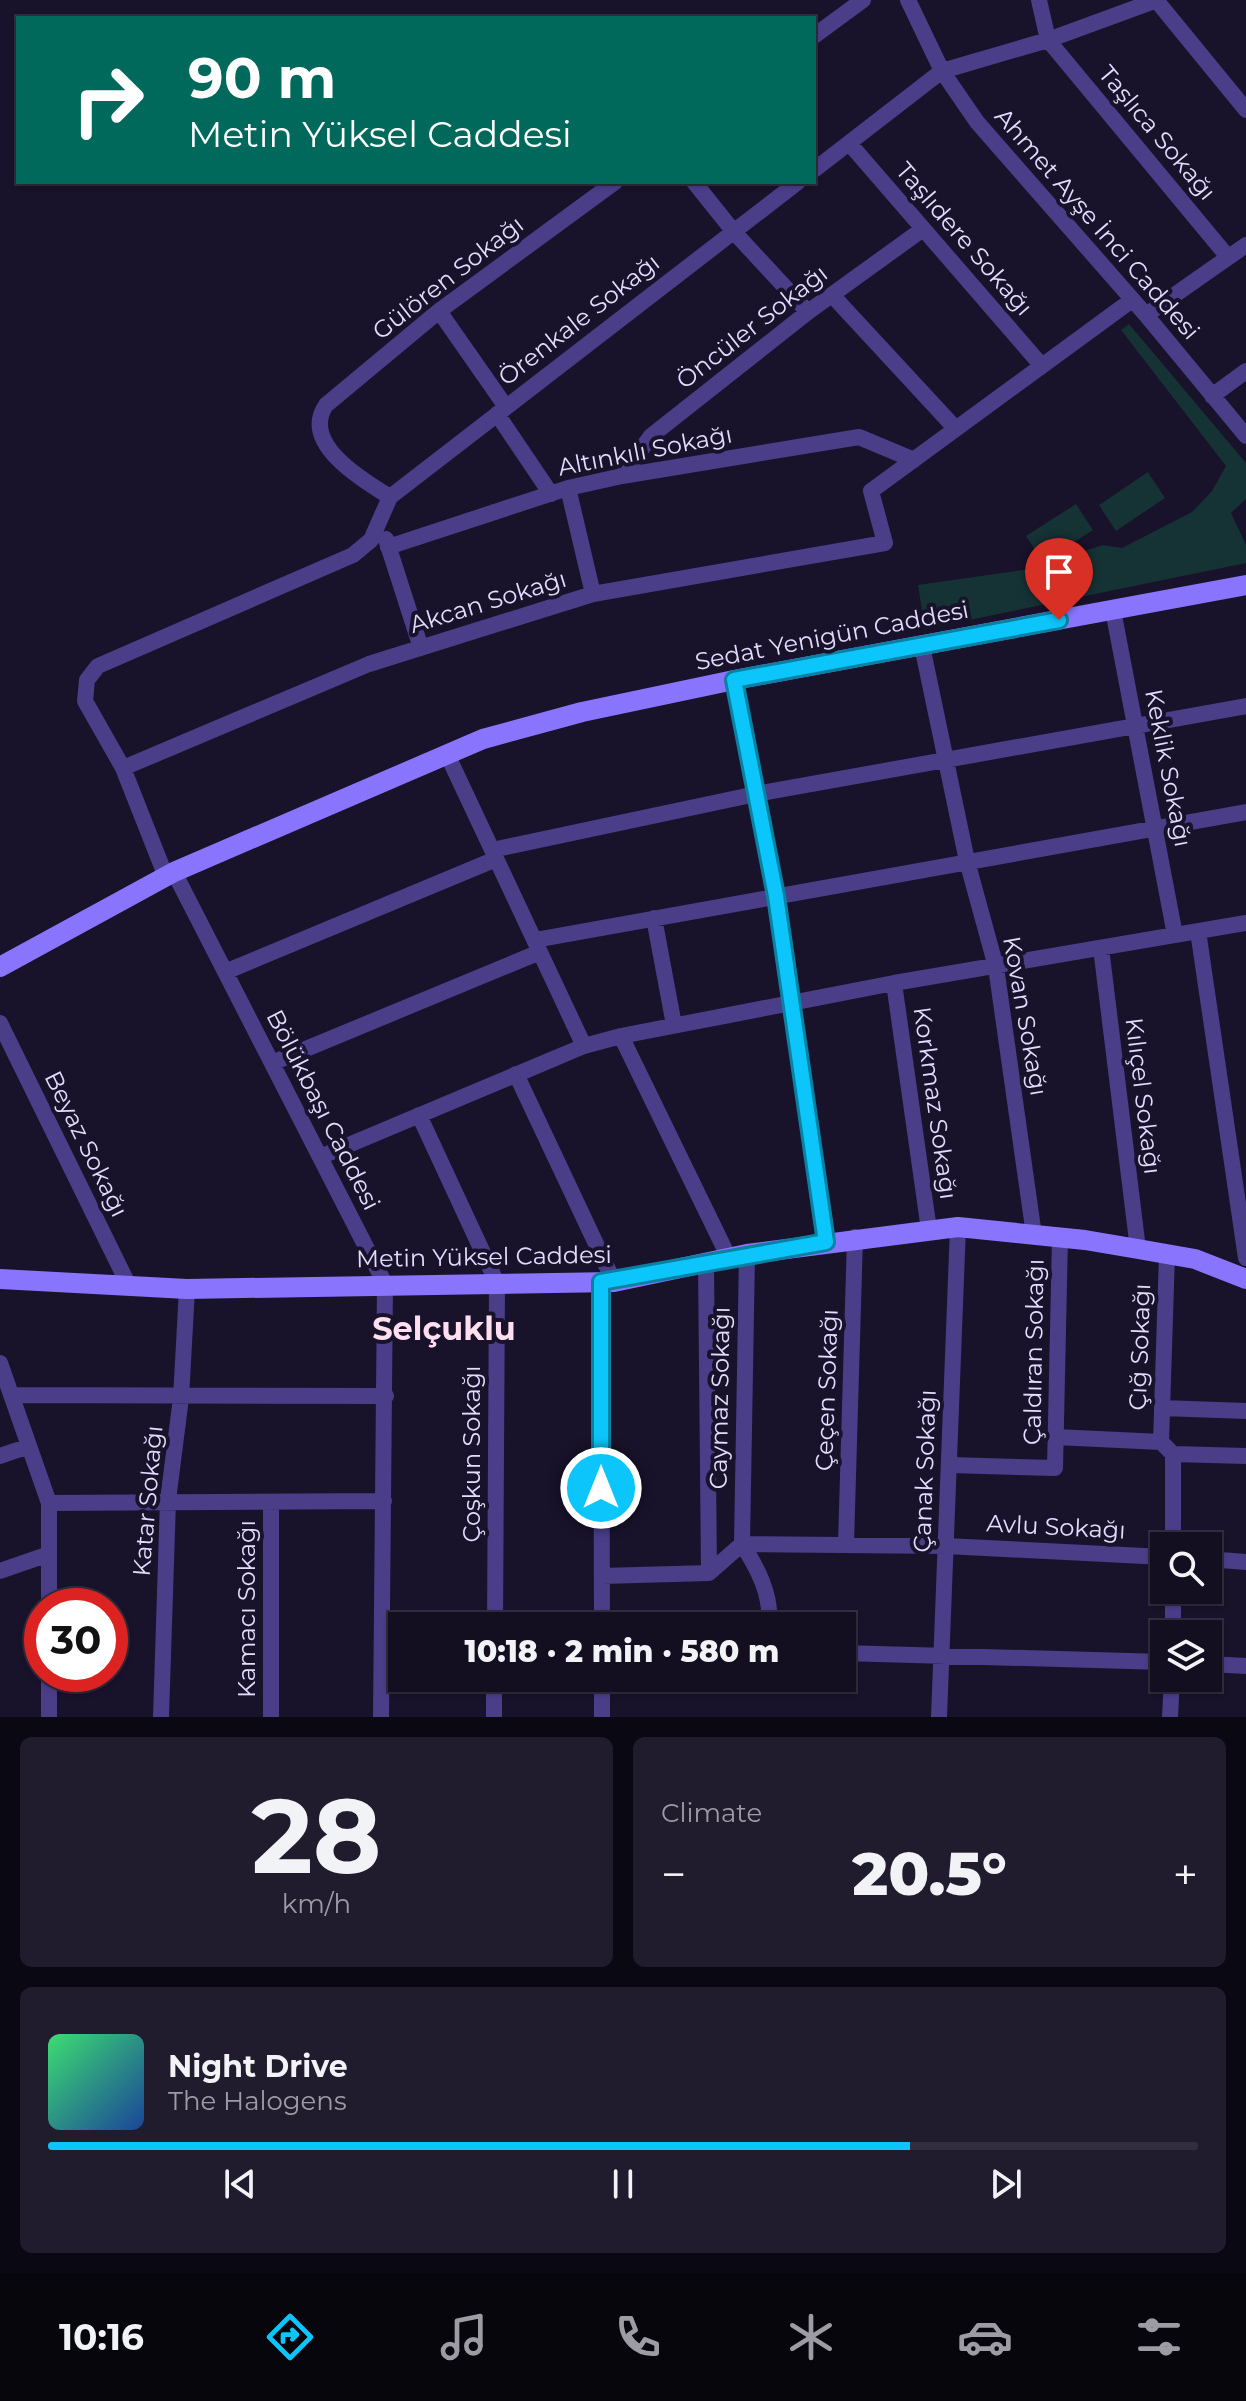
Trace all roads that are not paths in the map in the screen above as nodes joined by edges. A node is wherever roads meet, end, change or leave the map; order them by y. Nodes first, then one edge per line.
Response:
1 (863, 0) edge
2 (908, 0) edge
3 (1039, 0) edge
4 (1157, 0) edge
5 (816, 35) edge
6 (1048, 40) junction
7 (942, 71) junction
8 (1246, 110) edge
9 (849, 143) junction
10 (816, 168) edge
11 (612, 184) edge
12 (696, 184) edge
13 (795, 184) edge
14 (923, 229) junction
15 (734, 232) junction
16 (1246, 245) edge
17 (1228, 257) junction
18 (832, 295) junction
19 (1132, 300) junction
20 (439, 311) junction
21 (808, 312) junction
22 (1146, 315) junction
23 (1042, 366) junction
24 (1246, 371) edge
25 (1212, 396) junction
26 (502, 410) junction
27 (956, 429) junction
28 (1246, 436) edge
29 (914, 460) junction
30 (622, 476) junction
31 (568, 488) junction
32 (551, 494) junction
33 (390, 497) junction
34 (381, 524) junction
35 (388, 547) junction
36 (1246, 585) edge
37 (593, 594) junction
38 (1113, 610) junction
39 (922, 646) junction
40 (421, 648) junction
41 (734, 680) junction
42 (1246, 706) edge
43 (1135, 726) junction
44 (447, 754) junction
45 (945, 760) junction
46 (123, 768) junction
47 (756, 794) junction
48 (1246, 812) edge
49 (1155, 829) junction
50 (494, 854) junction
51 (967, 861) junction
52 (170, 875) junction
53 (776, 896) junction
54 (654, 918) junction
55 (1246, 923) edge
56 (1198, 931) junction
57 (1175, 935) junction
58 (537, 946) junction
59 (1101, 948) junction
60 (0, 967) edge
61 (996, 967) junction
62 (225, 972) junction
63 (894, 983) junction
64 (791, 1003) junction
65 (0, 1023) edge
66 (674, 1025) junction
67 (621, 1036) junction
68 (584, 1046) junction
69 (272, 1063) junction
70 (516, 1074) junction
71 (419, 1115) junction
72 (320, 1157) junction
73 (958, 1227) junction
74 (929, 1230) junction
75 (1034, 1235) junction
76 (855, 1237) junction
77 (1060, 1237) junction
78 (826, 1242) junction
79 (1138, 1249) junction
80 (1167, 1254) junction
81 (738, 1256) junction
82 (1246, 1258) edge
83 (706, 1263) junction
84 (2, 1275) edge
85 (1246, 1279) edge
86 (608, 1282) junction
87 (497, 1283) junction
88 (385, 1284) junction
89 (129, 1286) junction
90 (187, 1289) junction
91 (0, 1363) edge
92 (11, 1395) junction
93 (386, 1396) junction
94 (181, 1398) junction
95 (1162, 1408) junction
96 (1246, 1411) edge
97 (1056, 1437) junction
98 (29, 1446) junction
99 (1167, 1448) junction
100 (0, 1456) edge
101 (1246, 1456) edge
102 (949, 1465) junction
103 (168, 1500) junction
104 (384, 1501) junction
105 (271, 1502) junction
106 (49, 1503) junction
107 (1172, 1532) edge
108 (742, 1544) junction
109 (846, 1544) junction
110 (946, 1546) junction
111 (49, 1554) junction
112 (1150, 1556) edge
113 (1222, 1560) edge
114 (1246, 1562) edge
115 (0, 1571) edge
116 (709, 1573) junction
117 (602, 1576) junction
118 (49, 1588) edge
119 (495, 1612) edge
120 (602, 1612) edge
121 (770, 1612) edge
122 (856, 1654) edge
123 (382, 1655) junction
124 (388, 1655) edge
125 (942, 1657) junction
126 (1150, 1662) edge
127 (1222, 1665) edge
128 (1246, 1666) edge
129 (49, 1692) edge
130 (494, 1692) edge
131 (602, 1692) edge
132 (1171, 1692) edge
133 (49, 1717) edge
134 (161, 1717) edge
135 (271, 1717) edge
136 (381, 1717) edge
137 (494, 1717) edge
138 (602, 1717) edge
139 (939, 1717) edge
140 (1170, 1717) edge

1 - 5 street
2 - 7 street, Ahmet Ayşe İnci Caddesi
3 - 6 street
4 - 6 street
4 - 8 street
6 - 7 street
6 - 17 street, Taşlıca Sokağı
7 - 9 street
7 - 19 street, Ahmet Ayşe İnci Caddesi
9 - 10 street
9 - 14 street, Taşlıdere Sokağı
11 - 20 street, Gülören Sokağı
12 - 15 street
13 - 15 street, Örenkale Sokağı
14 - 18 street, Öncüler Sokağı
14 - 23 street, Taşlıdere Sokağı
15 - 21 street
15 - 26 street, Örenkale Sokağı
16 - 17 street
17 - 22 street
18 - 21 street, Öncüler Sokağı
18 - 27 street
19 - 22 street, Ahmet Ayşe İnci Caddesi
19 - 23 street
20 - 26 street
20 - 33 street, Gülören Sokağı
21 - 30 street, Öncüler Sokağı
22 - 25 street, Ahmet Ayşe İnci Caddesi
23 - 27 street
24 - 25 street
25 - 28 street, Ahmet Ayşe İnci Caddesi
26 - 32 street
26 - 33 street, Örenkale Sokağı
27 - 29 street
29 - 30 street, Altınkılı Sokağı
29 - 37 street, Akcan Sokağı
30 - 31 street, Altınkılı Sokağı
31 - 32 street, Altınkılı Sokağı
31 - 37 street
32 - 35 street, Altınkılı Sokağı
33 - 34 street
34 - 35 street
34 - 46 street, Bölükbaşı Caddesi
35 - 40 street
36 - 38 street, Sedat Yenigün Caddesi
37 - 40 street, Akcan Sokağı
38 - 39 street, Sedat Yenigün Caddesi
38 - 43 street, Keklik Sokağı
39 - 41 street, Sedat Yenigün Caddesi
39 - 45 street, Kovan Sokağı
40 - 46 street, Akcan Sokağı
41 - 44 street, Sedat Yenigün Caddesi
41 - 47 street
42 - 43 street
43 - 45 street
43 - 49 street, Keklik Sokağı
44 - 50 street
44 - 52 street, Sedat Yenigün Caddesi
45 - 47 street
45 - 51 street, Kovan Sokağı
46 - 52 street, Bölükbaşı Caddesi
47 - 50 street
47 - 53 street
48 - 49 street
49 - 51 street
49 - 57 street, Keklik Sokağı
50 - 58 street
50 - 62 street
51 - 53 street
51 - 61 street, Kovan Sokağı
52 - 60 street, Sedat Yenigün Caddesi
52 - 62 street, Bölükbaşı Caddesi
53 - 54 street
53 - 64 street
54 - 58 street
54 - 66 street
55 - 56 street
56 - 57 street
56 - 82 street
57 - 59 street
58 - 68 street
58 - 69 street
59 - 61 street
59 - 79 street, Kılıçel Sokağı
61 - 63 street
61 - 75 street, Kovan Sokağı
62 - 69 street, Bölükbaşı Caddesi
63 - 64 street
63 - 74 street, Korkmaz Sokağı
64 - 66 street
64 - 78 street
65 - 89 street, Beyaz Sokağı
66 - 67 street
67 - 68 street
67 - 81 street
68 - 70 street
69 - 72 street, Bölükbaşı Caddesi
70 - 71 street
70 - 86 street
71 - 72 street
71 - 87 street
72 - 88 street, Bölükbaşı Caddesi
73 - 74 street, Metin Yüksel Caddesi
73 - 75 street, Metin Yüksel Caddesi
73 - 102 street, Çanak Sokağı
74 - 76 street, Metin Yüksel Caddesi
75 - 77 street, Metin Yüksel Caddesi
76 - 78 street, Metin Yüksel Caddesi
76 - 109 street, Çeçen Sokağı
77 - 79 street, Metin Yüksel Caddesi
77 - 97 street, Çaldıran Sokağı
78 - 81 street, Metin Yüksel Caddesi
79 - 80 street, Metin Yüksel Caddesi
80 - 85 street, Metin Yüksel Caddesi
80 - 95 street, Çığ Sokağı
81 - 83 street, Metin Yüksel Caddesi
81 - 108 street, Caymaz Sokağı
83 - 86 street, Metin Yüksel Caddesi
83 - 116 street
84 - 89 street, Metin Yüksel Caddesi
86 - 87 street, Metin Yüksel Caddesi
86 - 117 street
87 - 88 street, Metin Yüksel Caddesi
87 - 119 street, Çoşkun Sokağı
88 - 90 street, Metin Yüksel Caddesi
88 - 93 street, Bölükbaşı Caddesi
89 - 90 street, Metin Yüksel Caddesi
90 - 94 street, Katar Sokağı
91 - 92 street
92 - 94 street
92 - 98 street
93 - 94 street
93 - 104 street, Bölükbaşı Caddesi
94 - 103 street, Katar Sokağı
95 - 96 street
95 - 99 street, Çığ Sokağı
97 - 99 street
97 - 102 street, Çaldıran Sokağı
98 - 100 street
98 - 106 street
99 - 101 street
99 - 107 street, Çığ Sokağı
102 - 110 street, Çanak Sokağı
103 - 105 street
103 - 106 street
103 - 134 street, Katar Sokağı
104 - 105 street
104 - 123 street, Bölükbaşı Caddesi
105 - 135 street, Kamacı Sokağı
106 - 111 street
108 - 109 street, Avlu Sokağı
108 - 116 street
108 - 121 street
109 - 110 street, Avlu Sokağı
110 - 112 street, Avlu Sokağı
110 - 125 street, Çanak Sokağı
111 - 115 street
111 - 118 street
113 - 114 street
116 - 117 street
117 - 120 street
122 - 125 street
123 - 124 street
123 - 136 street, Bölükbaşı Caddesi
125 - 126 street
125 - 139 street, Çanak Sokağı
127 - 128 street
129 - 133 street
130 - 137 street
131 - 138 street
132 - 140 street

